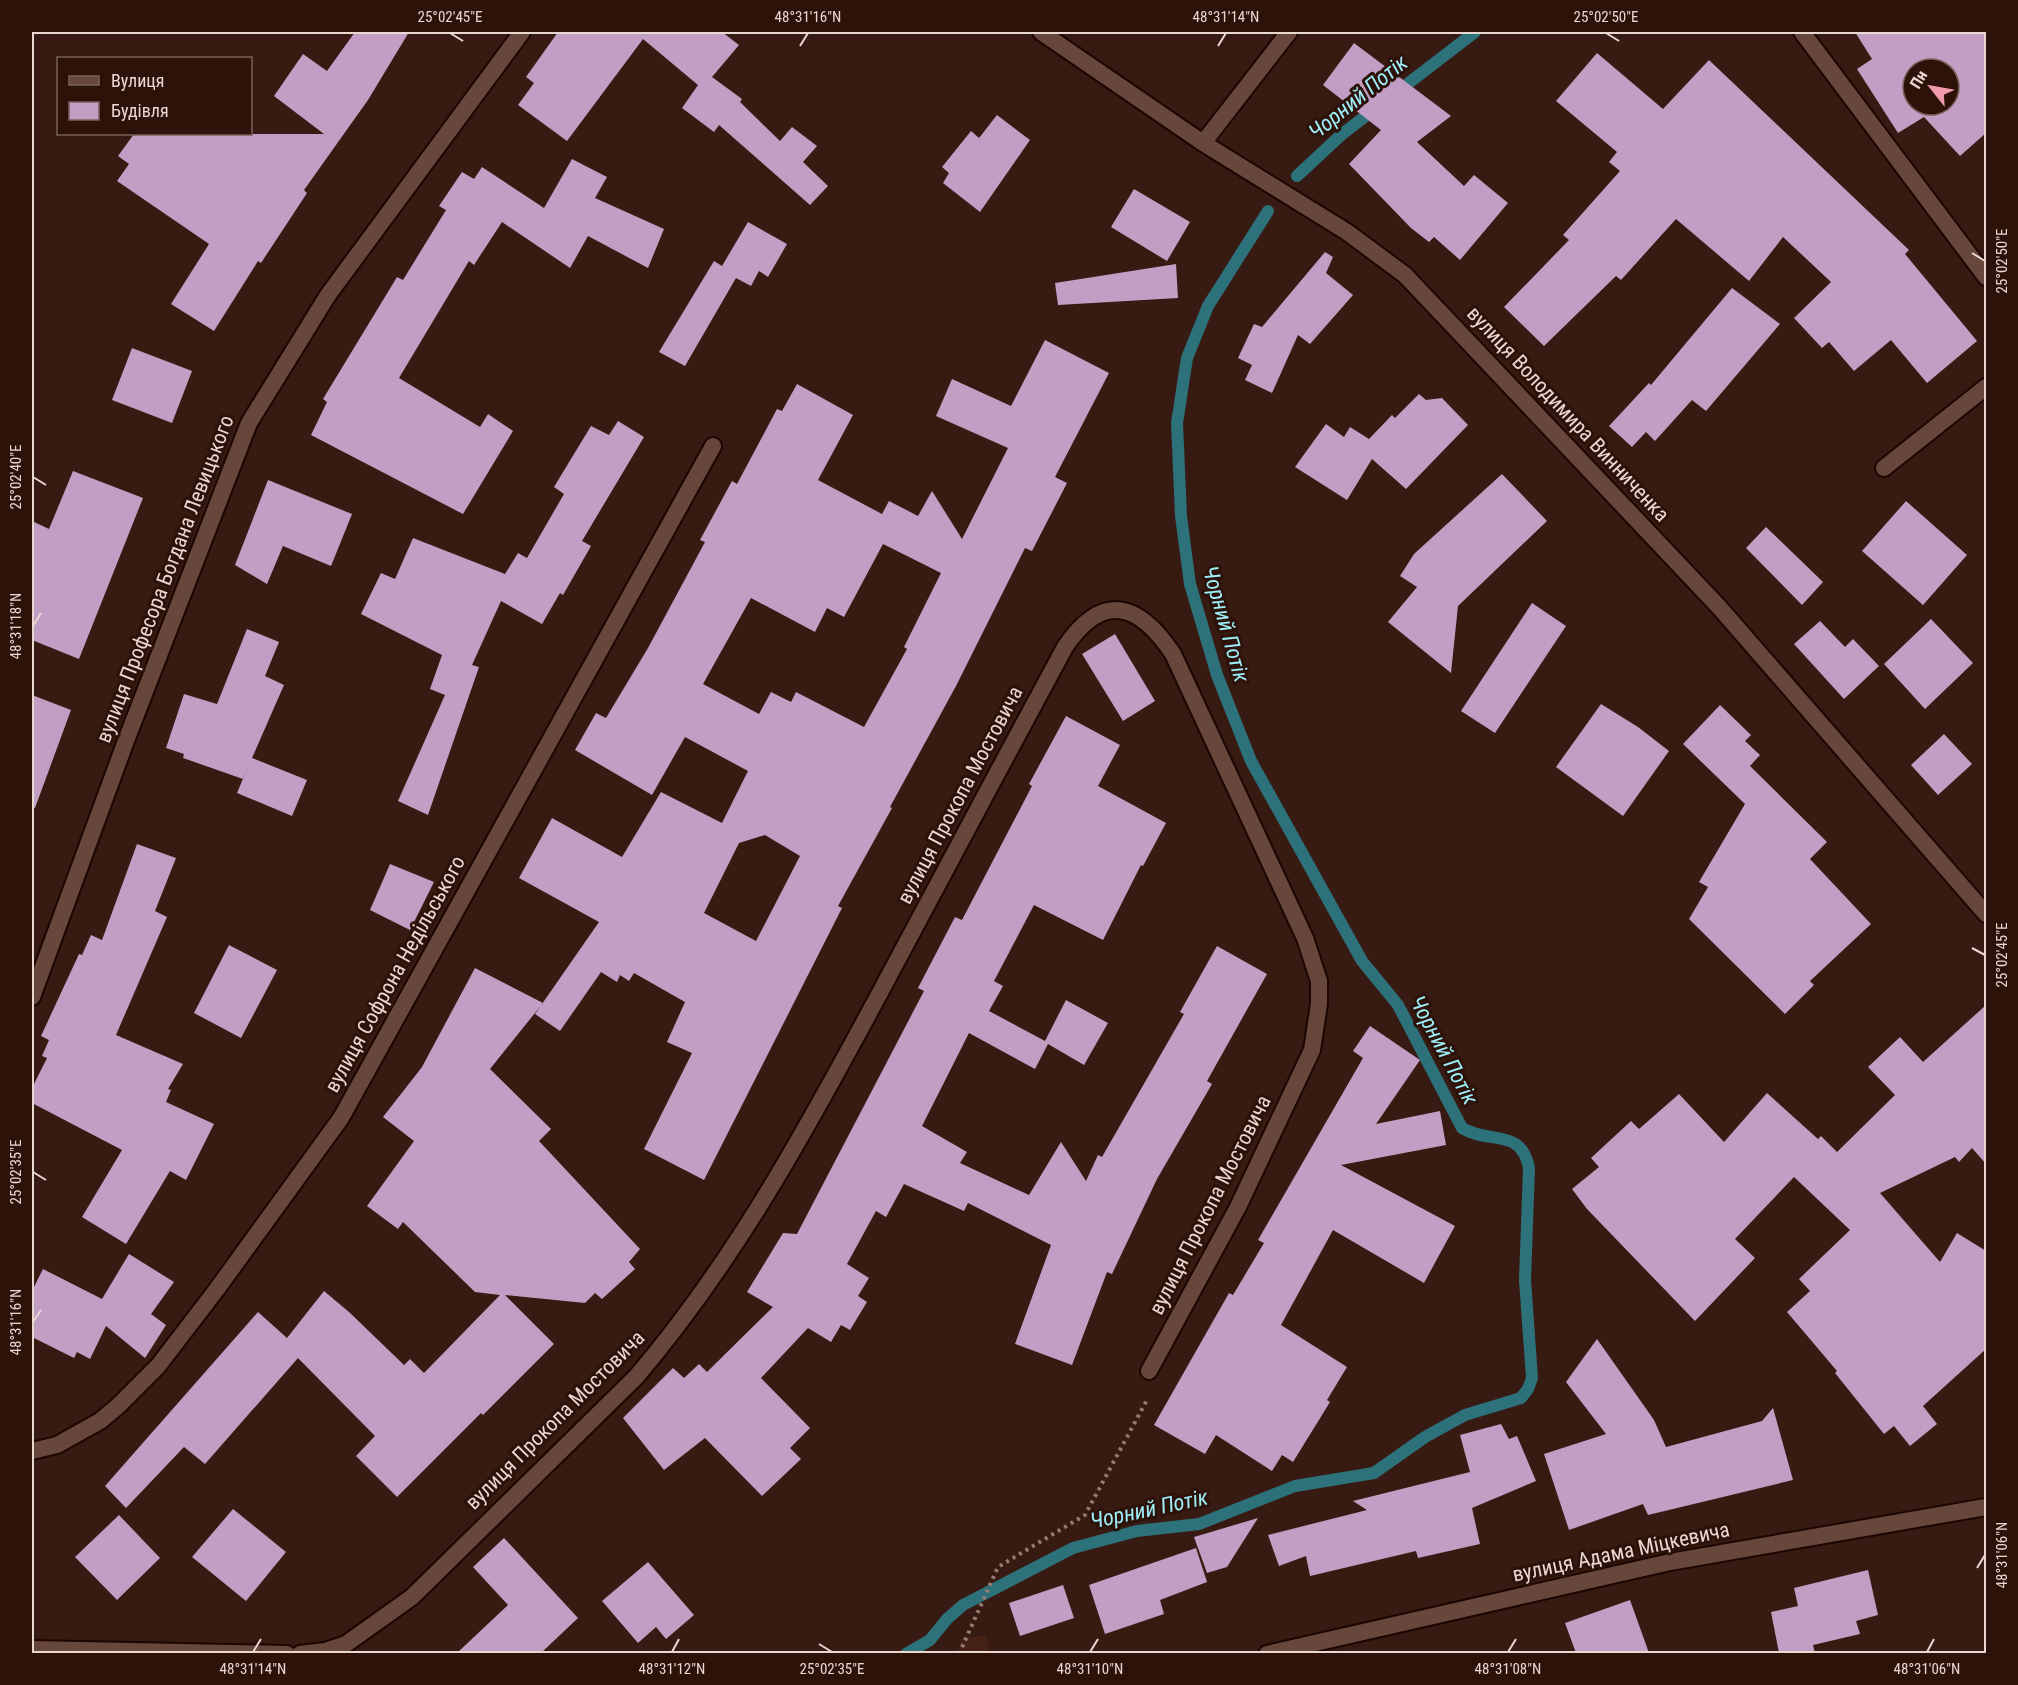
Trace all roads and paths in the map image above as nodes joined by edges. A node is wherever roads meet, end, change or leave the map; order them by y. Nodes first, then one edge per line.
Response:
1 (522, 32) edge
2 (1041, 32) edge
3 (1289, 32) edge
4 (1802, 32) edge
5 (1203, 143) junction
6 (1986, 277) edge
7 (1986, 387) edge
8 (713, 446) dead end
9 (1884, 468) dead end
10 (1986, 914) edge
11 (32, 997) edge
12 (1149, 1371) joint
13 (32, 1451) edge
14 (1986, 1507) edge
15 (32, 1649) edge
16 (286, 1653) edge
17 (300, 1653) edge
18 (959, 1653) edge
19 (1267, 1653) edge

1 - 11 street, вулиця Професора Богдана Левицького
2 - 5 street, вулиця Володимира Винниченка
3 - 5 street
4 - 6 street
5 - 10 street, вулиця Володимира Винниченка
7 - 9 street
8 - 13 street, вулиця Софрона Недільського
12 - 17 street, вулиця Прокопа Мостовича
12 - 18 path
14 - 19 street, вулиця Адама Міцкевича
15 - 16 street

